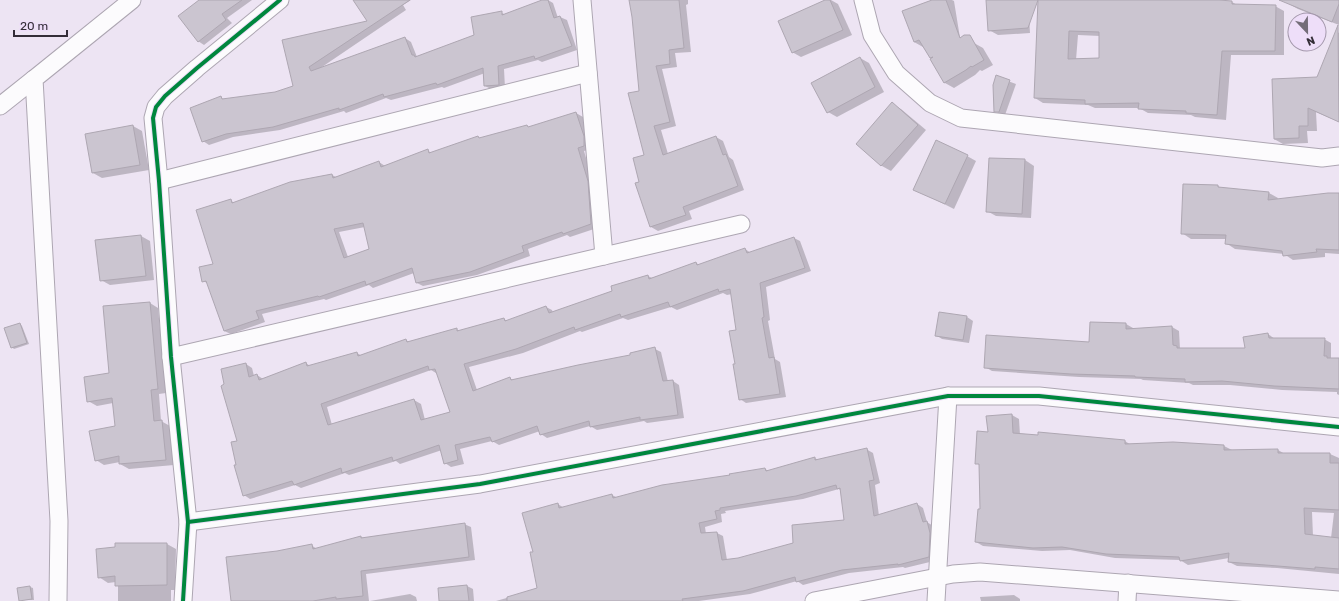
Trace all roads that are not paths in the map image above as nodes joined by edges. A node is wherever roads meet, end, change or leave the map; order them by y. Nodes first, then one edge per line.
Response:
1 (132, 0) edge
2 (280, 0) edge
3 (582, 0) edge
4 (863, 0) edge
5 (588, 73) junction
6 (34, 79) junction
7 (0, 106) edge
8 (1339, 156) edge
9 (159, 181) junction
10 (741, 224) dead end
11 (604, 256) junction
12 (171, 357) junction
13 (948, 396) junction
14 (1339, 427) edge
15 (188, 522) junction
16 (937, 577) junction
17 (1128, 583) junction
18 (1306, 599) edge
19 (1339, 600) edge
20 (58, 601) edge
21 (184, 601) edge
22 (814, 601) edge
23 (936, 601) edge
24 (1128, 601) edge

1 - 6 street
2 - 9 street
3 - 5 street
4 - 8 street
5 - 9 street
5 - 11 street
6 - 7 street
6 - 20 street
9 - 12 street
10 - 11 street
11 - 12 street
12 - 15 street
13 - 14 street
13 - 15 street
13 - 16 street
15 - 21 street
16 - 17 street
16 - 22 street
16 - 23 street
17 - 18 street
17 - 24 street
18 - 19 street

